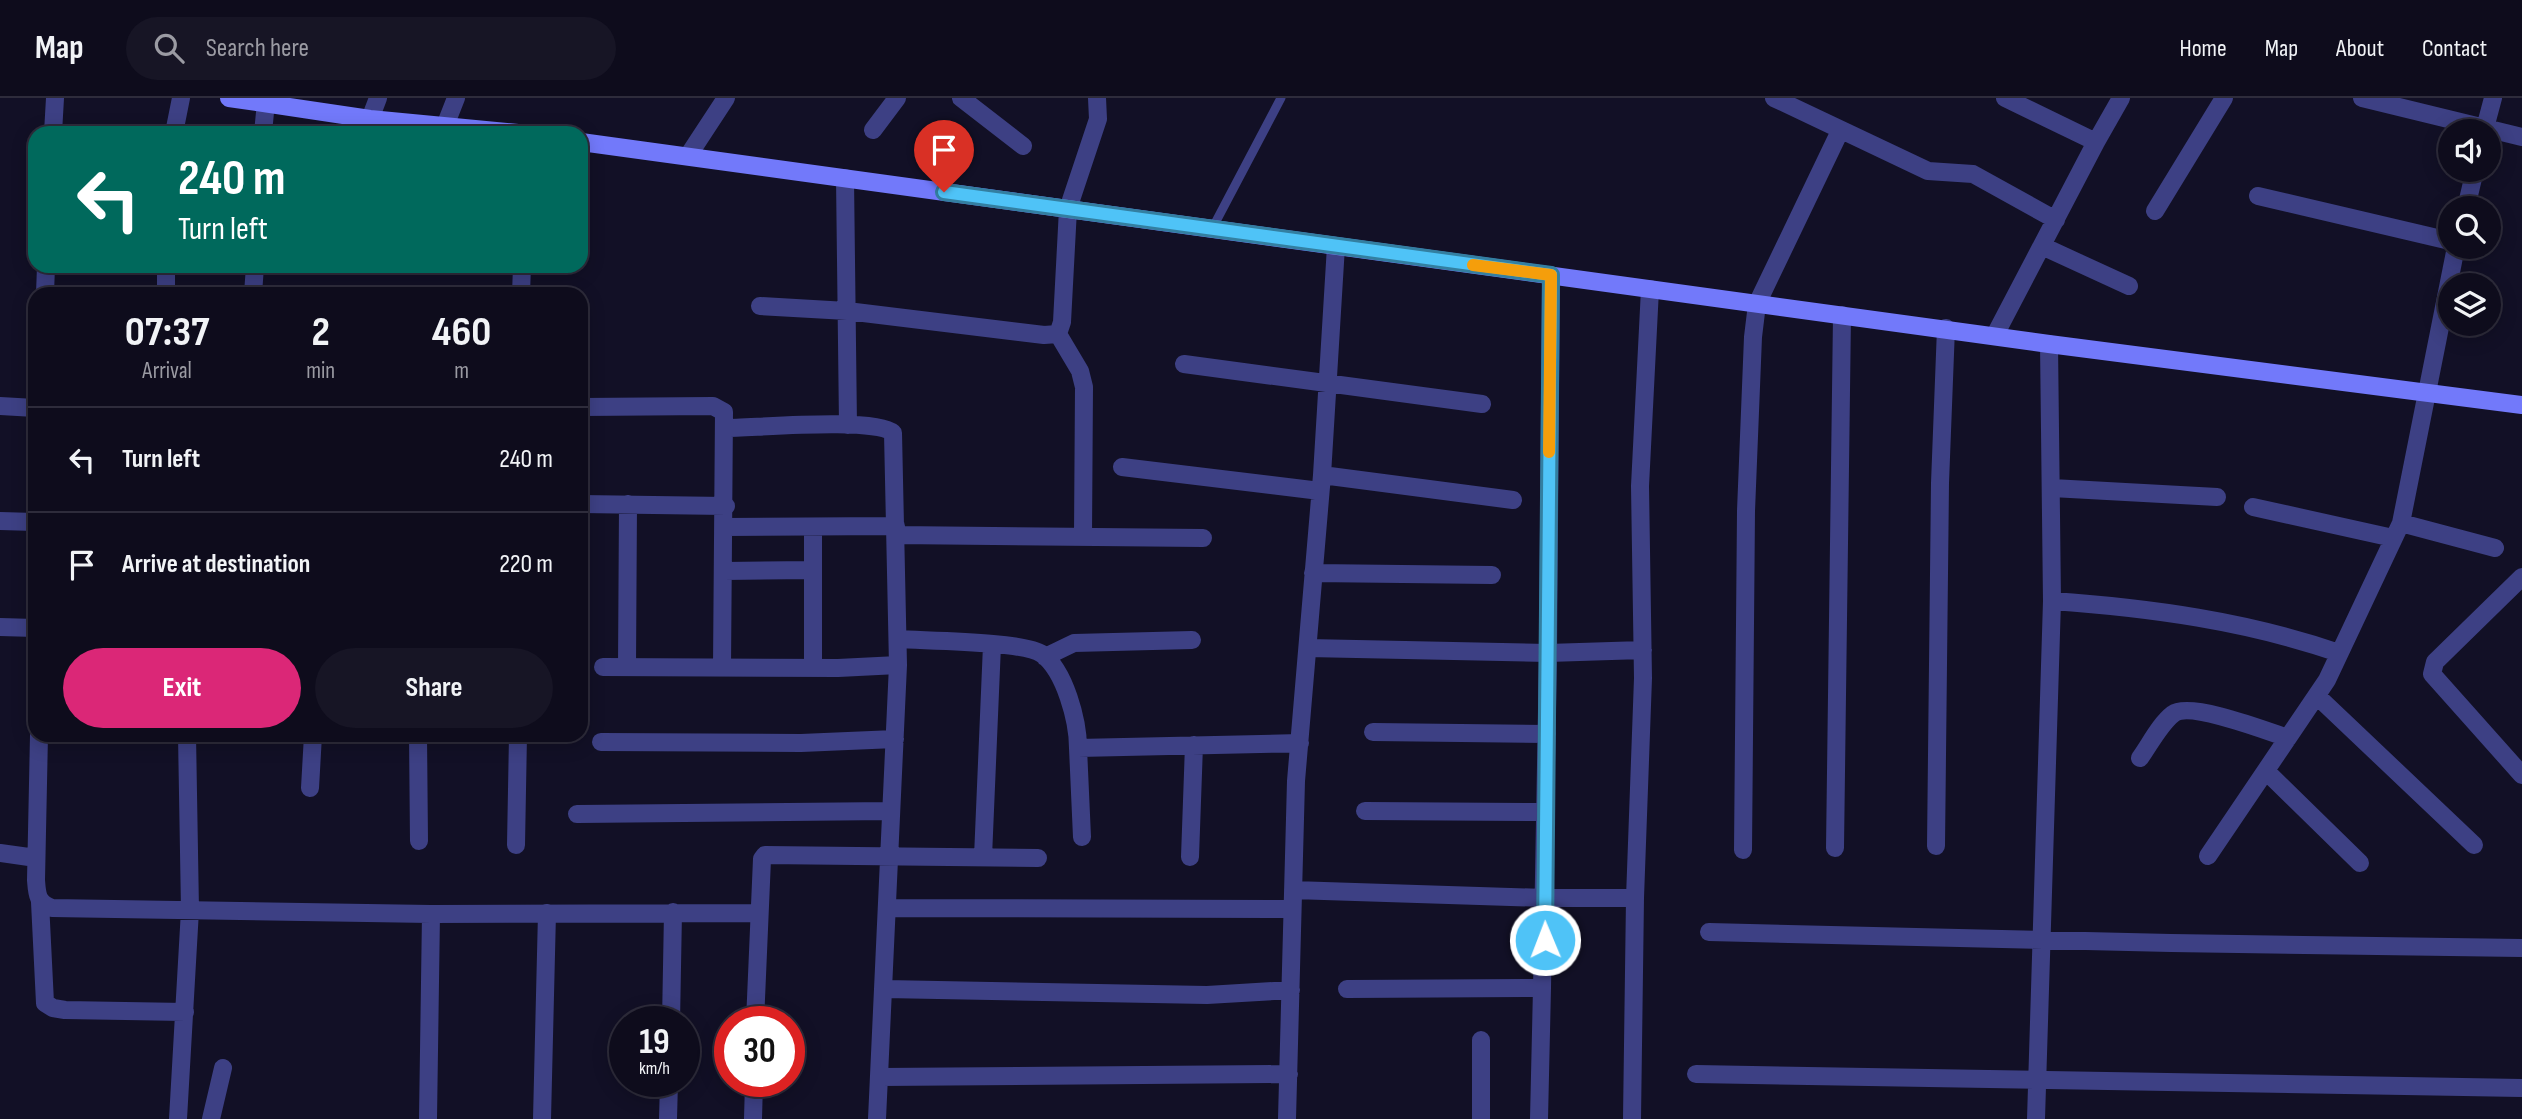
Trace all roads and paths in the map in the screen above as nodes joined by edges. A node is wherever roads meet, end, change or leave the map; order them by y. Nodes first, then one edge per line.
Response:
1 (55, 98) edge
2 (181, 98) edge
3 (229, 98) edge
4 (378, 98) edge
5 (456, 98) edge
6 (726, 98) edge
7 (897, 98) edge
8 (961, 98) edge
9 (1097, 98) edge
10 (1281, 98) edge
11 (1774, 98) edge
12 (2121, 98) edge
13 (2224, 98) edge
14 (2362, 98) edge
15 (2493, 98) edge
16 (2014, 100) edge
17 (278, 101) edge
18 (370, 119) junction
19 (2443, 119) edge
20 (2488, 119) edge
21 (53, 126) edge
22 (175, 126) edge
23 (266, 126) edge
24 (445, 126) joint
25 (873, 130) dead end
26 (1840, 131) junction
27 (2501, 133) edge
28 (2522, 137) edge
29 (2096, 142) junction
30 (588, 143) edge
31 (1023, 146) dead end
32 (688, 156) junction
33 (845, 178) junction
34 (2259, 196) dead end
35 (1068, 209) junction
36 (2155, 211) dead end
37 (2056, 220) junction
38 (1212, 229) junction
39 (2438, 239) edge
40 (1336, 246) junction
41 (2042, 246) junction
42 (2453, 259) edge
43 (1551, 275) junction
44 (2129, 286) dead end
45 (1650, 289) junction
46 (1757, 304) junction
47 (760, 306) dead end
48 (848, 312) junction
49 (1842, 315) junction
50 (1946, 328) junction
51 (1058, 334) junction
52 (1995, 335) junction
53 (2049, 344) junction
54 (1184, 364) dead end
55 (1328, 384) junction
56 (2429, 392) junction
57 (1482, 404) dead end
58 (2522, 405) edge
59 (0, 406) edge
60 (588, 407) edge
61 (28, 408) edge
62 (848, 425) junction
63 (725, 428) junction
64 (1122, 467) dead end
65 (1321, 483) junction
66 (2052, 488) junction
67 (2217, 497) dead end
68 (1513, 500) dead end
69 (628, 503) junction
70 (588, 504) edge
71 (726, 506) junction
72 (2253, 508) dead end
73 (0, 521) edge
74 (28, 522) edge
75 (725, 527) junction
76 (813, 528) junction
77 (896, 530) junction
78 (2397, 531) junction
79 (1083, 535) junction
80 (1203, 538) dead end
81 (2495, 548) dead end
82 (812, 570) junction
83 (724, 571) junction
84 (1313, 573) junction
85 (1492, 575) dead end
86 (2518, 590) edge
87 (2052, 601) junction
88 (0, 627) edge
89 (28, 628) edge
90 (898, 639) junction
91 (1192, 640) dead end
92 (992, 645) junction
93 (1308, 648) junction
94 (1643, 650) junction
95 (1548, 653) junction
96 (2339, 653) junction
97 (1045, 657) junction
98 (898, 664) junction
99 (603, 667) dead end
100 (627, 667) junction
101 (722, 667) junction
102 (813, 668) junction
103 (2317, 696) junction
104 (1373, 732) dead end
105 (1547, 733) junction
106 (895, 738) junction
107 (2288, 738) junction
108 (39, 742) edge
109 (187, 742) edge
110 (313, 742) edge
111 (418, 742) edge
112 (519, 742) edge
113 (601, 742) dead end
114 (1300, 743) junction
115 (1194, 745) junction
116 (1078, 748) junction
117 (2140, 758) dead end
118 (2267, 772) junction
119 (2522, 775) edge
120 (310, 788) dead end
121 (890, 811) junction
122 (1365, 811) dead end
123 (1544, 812) junction
124 (577, 814) dead end
125 (1082, 837) dead end
126 (419, 841) dead end
127 (516, 845) dead end
128 (2474, 845) dead end
129 (1936, 846) dead end
130 (1835, 848) dead end
131 (1743, 850) dead end
132 (0, 853) edge
133 (888, 856) junction
134 (2208, 856) dead end
135 (983, 857) junction
136 (1191, 857) dead end
137 (36, 858) junction
138 (1038, 858) dead end
139 (2360, 863) dead end
140 (1293, 890) junction
141 (1544, 898) junction
142 (1635, 898) junction
143 (40, 902) junction
144 (887, 908) junction
145 (1292, 909) junction
146 (190, 910) junction
147 (673, 912) junction
148 (547, 913) junction
149 (757, 913) junction
150 (431, 914) junction
151 (1709, 932) dead end
152 (2039, 939) junction
153 (2522, 948) edge
154 (1542, 988) junction
155 (885, 989) junction
156 (1346, 989) dead end
157 (1290, 990) junction
158 (671, 1006) edge
159 (755, 1006) edge
160 (185, 1012) junction
161 (1481, 1040) dead end
162 (223, 1068) dead end
163 (1289, 1074) junction
164 (1696, 1074) dead end
165 (880, 1077) junction
166 (2037, 1080) junction
167 (2522, 1088) edge
168 (669, 1097) edge
169 (754, 1097) edge
170 (178, 1119) edge
171 (211, 1119) edge
172 (428, 1119) edge
173 (542, 1119) edge
174 (668, 1119) edge
175 (753, 1119) edge
176 (877, 1119) edge
177 (1287, 1119) edge
178 (1480, 1119) edge
179 (1539, 1119) edge
180 (1632, 1119) edge
181 (2036, 1119) edge

1 - 21 street
2 - 22 street
3 - 17 street
4 - 18 street
5 - 24 street
6 - 32 street
7 - 25 street
8 - 31 street
9 - 35 street
10 - 38 lane
11 - 26 street
12 - 29 street
13 - 36 street
14 - 19 street
15 - 20 street
16 - 29 street
17 - 18 street
17 - 23 street
18 - 24 street
26 - 37 street
26 - 46 street
27 - 28 street
29 - 37 street
30 - 32 street
32 - 33 street
33 - 35 street
33 - 48 street
34 - 39 street
35 - 38 street
35 - 51 street
37 - 41 street
38 - 40 street
40 - 43 street
40 - 55 street
41 - 44 street
41 - 52 street
42 - 56 street
43 - 45 street
43 - 95 street
45 - 46 street
45 - 94 street
46 - 49 street
46 - 131 street
47 - 48 street
48 - 51 street
48 - 62 street
49 - 50 street
49 - 130 street
50 - 52 street
50 - 129 street
51 - 79 street
52 - 53 street
53 - 56 street
53 - 66 street
54 - 55 street
55 - 57 street
55 - 65 street
56 - 58 street
56 - 78 street
59 - 61 street
60 - 63 street
62 - 63 street
62 - 77 street
63 - 71 street
64 - 65 street
65 - 68 street
65 - 84 street
66 - 67 street
66 - 87 street
69 - 70 street
69 - 71 street
69 - 100 street
71 - 75 street
72 - 78 street
73 - 74 street
75 - 76 street
75 - 83 street
76 - 77 street
76 - 82 street
77 - 79 street
77 - 90 street
78 - 81 street
78 - 96 street
79 - 80 street
82 - 83 street
82 - 102 street
83 - 101 street
84 - 85 street
84 - 93 street
86 - 119 street
87 - 96 street
87 - 152 street
88 - 89 street
90 - 92 street
90 - 98 street
91 - 97 street
92 - 97 street
92 - 135 street
93 - 95 street
93 - 114 street
94 - 95 street
94 - 142 street
95 - 105 street
96 - 103 street
97 - 116 street
98 - 102 street
98 - 106 street
99 - 100 street
100 - 101 street
101 - 102 street
103 - 107 street
103 - 128 street
104 - 105 street
105 - 123 street
106 - 113 street
106 - 121 street
107 - 117 street
107 - 118 street
108 - 137 street
109 - 146 street
110 - 120 street
111 - 126 street
112 - 127 street
114 - 115 street
114 - 140 street
115 - 116 street
115 - 136 street
116 - 125 street
118 - 134 street
118 - 139 street
121 - 124 street
121 - 133 street
122 - 123 street
123 - 141 street
132 - 137 street
133 - 135 street
133 - 144 street
133 - 149 street
135 - 138 street
137 - 143 street
140 - 141 street
140 - 145 street
141 - 142 street
141 - 154 street
142 - 180 street
143 - 146 street
143 - 160 street
144 - 145 street
144 - 155 street
145 - 157 street
146 - 150 street
146 - 160 street
147 - 148 street
147 - 149 street
147 - 158 street
148 - 150 street
148 - 173 street
149 - 159 street
150 - 172 street
151 - 152 street
152 - 153 street
152 - 166 street
154 - 156 street
154 - 179 street
155 - 157 street
155 - 165 street
157 - 163 street
160 - 170 street
161 - 178 street
162 - 171 street
163 - 165 street
163 - 177 street
164 - 166 street
165 - 176 street
166 - 167 street
166 - 181 street
168 - 174 street
169 - 175 street

